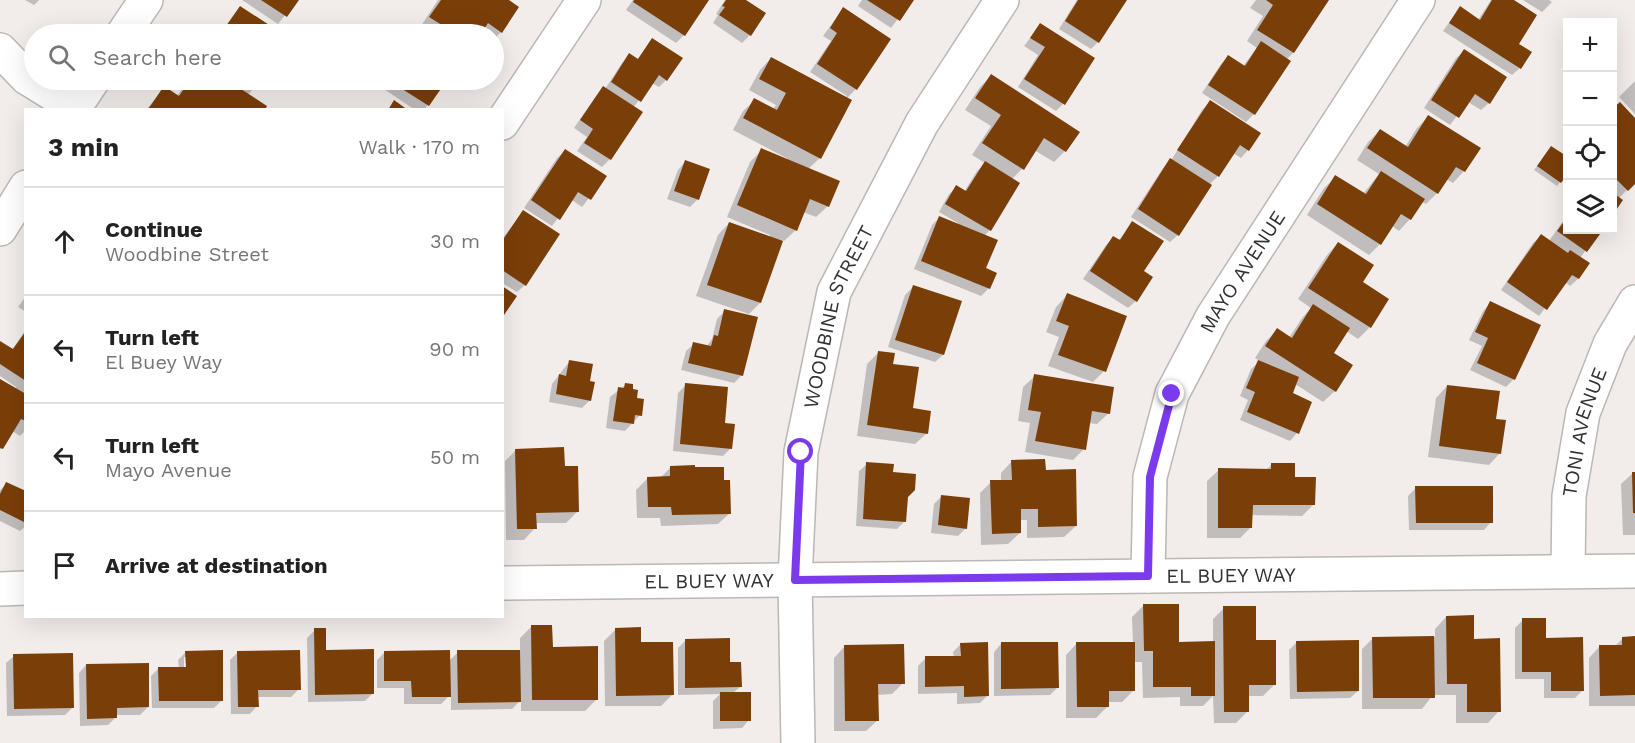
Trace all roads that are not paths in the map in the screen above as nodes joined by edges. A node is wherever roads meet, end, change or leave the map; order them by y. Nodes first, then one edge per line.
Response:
1 (146, 0) edge
2 (584, 0) edge
3 (1002, 0) edge
4 (1418, 0) edge
5 (130, 24) edge
6 (0, 50) edge
7 (24, 75) edge
8 (45, 90) edge
9 (86, 90) edge
10 (73, 108) edge
11 (504, 120) edge
12 (24, 190) edge
13 (0, 229) edge
14 (1635, 302) edge
15 (1635, 571) edge
16 (1568, 572) junction
17 (1148, 576) junction
18 (795, 580) junction
19 (504, 583) edge
20 (24, 588) edge
21 (0, 589) edge
22 (798, 743) edge

1 - 5 street
2 - 11 street
3 - 18 street, WOODBINE STREET
4 - 17 street, MAYO AVENUE
6 - 7 street
8 - 10 street
9 - 10 street
12 - 13 street
14 - 16 street, TONI AVENUE
15 - 16 street, EL BUEY WAY
16 - 17 street, EL BUEY WAY
17 - 18 street, EL BUEY WAY
18 - 19 street, EL BUEY WAY
18 - 22 street, WOODBINE STREET
20 - 21 street

